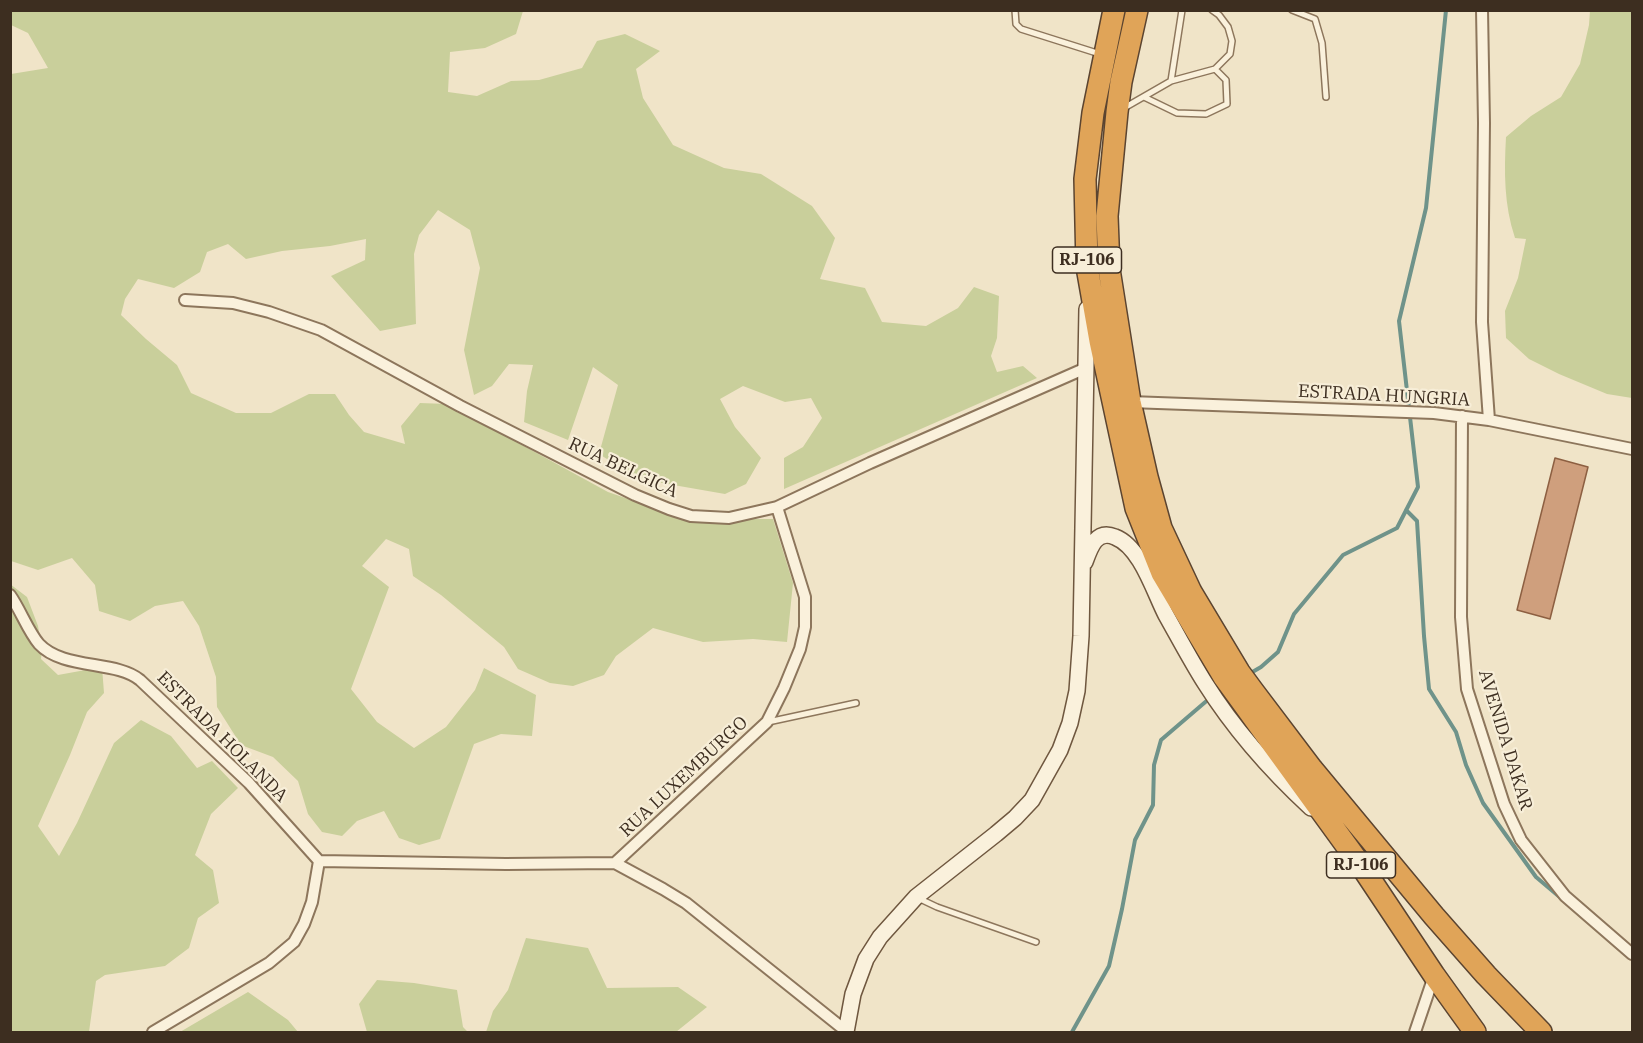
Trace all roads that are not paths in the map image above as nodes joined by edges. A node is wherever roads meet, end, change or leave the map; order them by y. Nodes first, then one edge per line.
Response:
1 (1015, 10) edge
2 (1114, 10) edge
3 (1137, 10) edge
4 (1182, 10) edge
5 (1212, 10) edge
6 (1292, 10) edge
7 (1482, 10) edge
8 (1104, 55) junction
9 (1215, 69) junction
10 (1171, 81) junction
11 (1326, 96) dead end
12 (1143, 97) junction
13 (1117, 112) junction
14 (1087, 267) junction
15 (185, 300) dead end
16 (1086, 368) junction
17 (1130, 402) junction
18 (1462, 416) junction
19 (1489, 420) junction
20 (1632, 449) edge
21 (777, 507) junction
22 (1082, 574) junction
23 (10, 595) edge
24 (1223, 678) junction
25 (1238, 700) junction
26 (856, 703) dead end
27 (767, 722) junction
28 (319, 861) junction
29 (615, 863) junction
30 (916, 897) junction
31 (1036, 942) dead end
32 (1632, 954) edge
33 (1434, 975) junction
34 (1486, 975) junction
35 (1474, 1029) edge
36 (153, 1032) edge
37 (846, 1032) edge
38 (1415, 1032) edge
39 (1530, 1032) edge
40 (1541, 1032) edge

1 - 8 lane
2 - 8 highway, RJ-106
3 - 13 highway, RJ-106
4 - 10 lane
5 - 9 lane
6 - 11 lane
7 - 19 street
8 - 14 highway, RJ-106
9 - 10 lane
9 - 12 lane
10 - 12 lane
12 - 13 lane
13 - 17 highway, RJ-106
14 - 16 main road
14 - 24 highway, RJ-106
15 - 21 street, RUA BELGICA
16 - 21 street, RUA BELGICA
16 - 22 main road
17 - 18 street, ESTRADA HUNGRIA
17 - 24 highway, RJ-106
18 - 19 street, ESTRADA HUNGRIA
18 - 32 street, AVENIDA DAKAR
19 - 20 street, ESTRADA HUNGRIA
21 - 27 street, RUA LUXEMBURGO
22 - 24 main road
22 - 30 main road
23 - 28 street, ESTRADA HOLANDA
24 - 25 highway, RJ-106
25 - 33 highway, RJ-106
25 - 34 highway, RJ-106
26 - 27 lane
27 - 29 street, RUA LUXEMBURGO
28 - 29 street
28 - 36 street
29 - 37 street
30 - 31 lane
30 - 37 main road
33 - 35 highway, RJ-106
33 - 38 street
34 - 39 highway
34 - 40 highway, RJ-106

